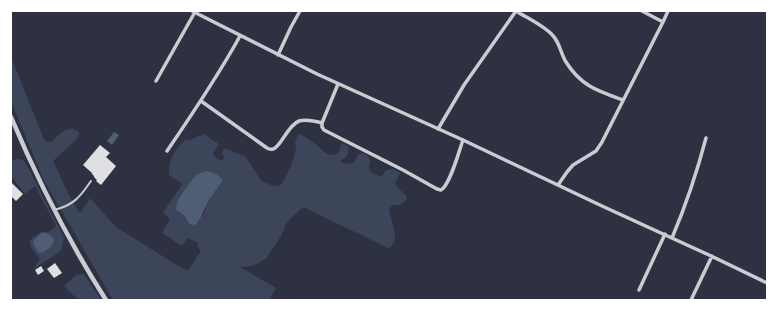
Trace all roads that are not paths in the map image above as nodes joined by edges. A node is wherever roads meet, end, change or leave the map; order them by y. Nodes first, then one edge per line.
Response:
1 (300, 11) edge
2 (516, 11) edge
3 (642, 11) edge
4 (668, 11) edge
5 (194, 12) edge
6 (663, 22) junction
7 (240, 36) junction
8 (278, 55) junction
9 (156, 80) dead end
10 (338, 84) junction
11 (623, 100) junction
12 (201, 101) junction
13 (11, 117) edge
14 (322, 123) junction
15 (438, 129) junction
16 (706, 138) dead end
17 (463, 140) junction
18 (167, 151) dead end
19 (91, 181) dead end
20 (558, 185) junction
21 (54, 210) junction
22 (664, 234) junction
23 (672, 238) junction
24 (712, 256) junction
25 (767, 282) edge
26 (639, 290) dead end
27 (105, 300) edge
28 (691, 300) edge

1 - 8 street
2 - 11 street
2 - 15 street
3 - 6 street
4 - 6 street
5 - 7 street
5 - 9 street
6 - 11 street
7 - 8 street
7 - 12 street
8 - 10 street
10 - 14 street
10 - 15 street
11 - 20 street
12 - 14 street
12 - 18 street
13 - 21 street
14 - 17 street
15 - 17 street
16 - 23 street
17 - 20 street
19 - 21 lane
20 - 22 street
21 - 27 street
22 - 23 street
22 - 26 street
23 - 24 street
24 - 25 street
24 - 28 street

